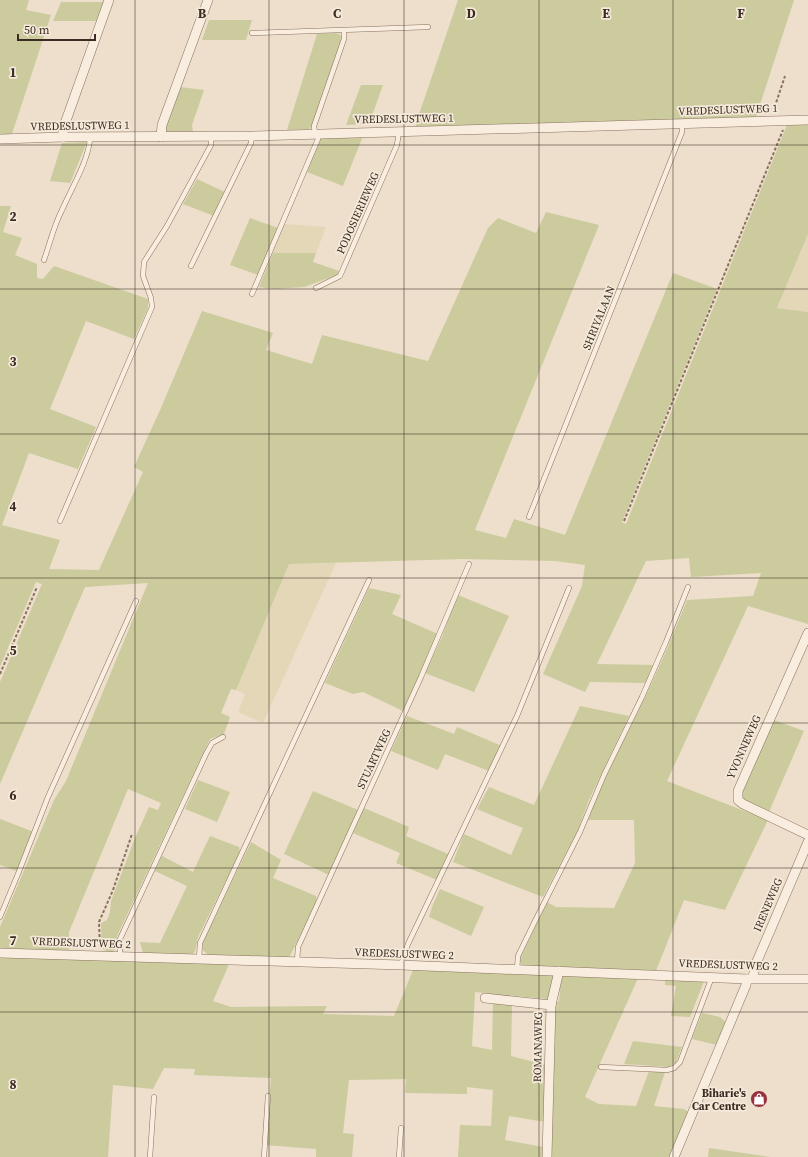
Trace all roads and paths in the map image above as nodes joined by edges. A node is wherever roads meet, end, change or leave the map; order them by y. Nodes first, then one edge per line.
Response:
1 (109, 0) edge
2 (208, 0) edge
3 (428, 27) dead end
4 (344, 30) junction
5 (252, 33) dead end
6 (785, 76) dead end
7 (808, 120) edge
8 (780, 121) junction
9 (682, 124) junction
10 (399, 131) junction
11 (316, 133) junction
12 (212, 136) junction
13 (252, 136) junction
14 (63, 137) junction
15 (162, 137) junction
16 (90, 138) junction
17 (0, 140) edge
18 (44, 260) dead end
19 (192, 266) dead end
20 (316, 288) dead end
21 (252, 294) dead end
22 (529, 518) dead end
23 (60, 521) dead end
24 (624, 521) dead end
25 (469, 564) dead end
26 (369, 580) dead end
27 (37, 587) dead end
28 (688, 587) dead end
29 (568, 588) dead end
30 (136, 601) dead end
31 (808, 633) edge
32 (0, 674) edge
33 (223, 737) dead end
34 (132, 834) dead end
35 (808, 835) edge
36 (808, 842) edge
37 (0, 917) edge
38 (0, 953) edge
39 (101, 956) junction
40 (120, 956) junction
41 (199, 959) junction
42 (297, 962) junction
43 (401, 965) junction
44 (517, 970) junction
45 (559, 972) junction
46 (710, 977) junction
47 (750, 979) junction
48 (808, 979) edge
49 (485, 998) dead end
50 (551, 1005) junction
51 (601, 1067) dead end
52 (268, 1096) dead end
53 (154, 1097) dead end
54 (401, 1128) dead end
55 (150, 1157) edge
56 (264, 1157) edge
57 (399, 1157) edge
58 (547, 1157) edge
59 (674, 1157) edge

1 - 14 street
2 - 15 street
3 - 4 lane
4 - 5 lane
4 - 11 lane
6 - 8 path
7 - 8 street, VREDESLUSTWEG 1
8 - 9 street, VREDESLUSTWEG 1
8 - 24 path
9 - 10 street, VREDESLUSTWEG 1
9 - 22 lane, SHRIYALAAN
10 - 11 street, VREDESLUSTWEG 1
10 - 20 lane, PODOSIERIEWEG
11 - 13 street, VREDESLUSTWEG 1
11 - 21 lane
12 - 13 street, VREDESLUSTWEG 1
12 - 15 street, VREDESLUSTWEG 1
12 - 23 lane
13 - 19 lane
14 - 16 street, VREDESLUSTWEG 1
14 - 17 street, VREDESLUSTWEG 1
15 - 16 street, VREDESLUSTWEG 1
16 - 18 lane
25 - 42 lane, STUARTWEG
26 - 41 lane
27 - 32 path
28 - 44 lane
29 - 43 lane
30 - 37 lane
31 - 35 street, YVONNEWEG
33 - 40 lane
34 - 39 path
36 - 47 street, IRENEWEG
38 - 39 street, VREDESLUSTWEG 2
39 - 40 street, VREDESLUSTWEG 2
40 - 41 street, VREDESLUSTWEG 2
41 - 42 street, VREDESLUSTWEG 2
42 - 43 street, VREDESLUSTWEG 2
43 - 44 street, VREDESLUSTWEG 2
44 - 45 street, VREDESLUSTWEG 2
45 - 46 street, VREDESLUSTWEG 2
45 - 50 street
46 - 47 street, VREDESLUSTWEG 2
46 - 51 lane
47 - 48 street, VREDESLUSTWEG 2
47 - 59 street, IRENEWEG
49 - 50 street, ROMANAWEG
50 - 58 street, ROMANAWEG
52 - 56 lane
53 - 55 lane
54 - 57 lane

